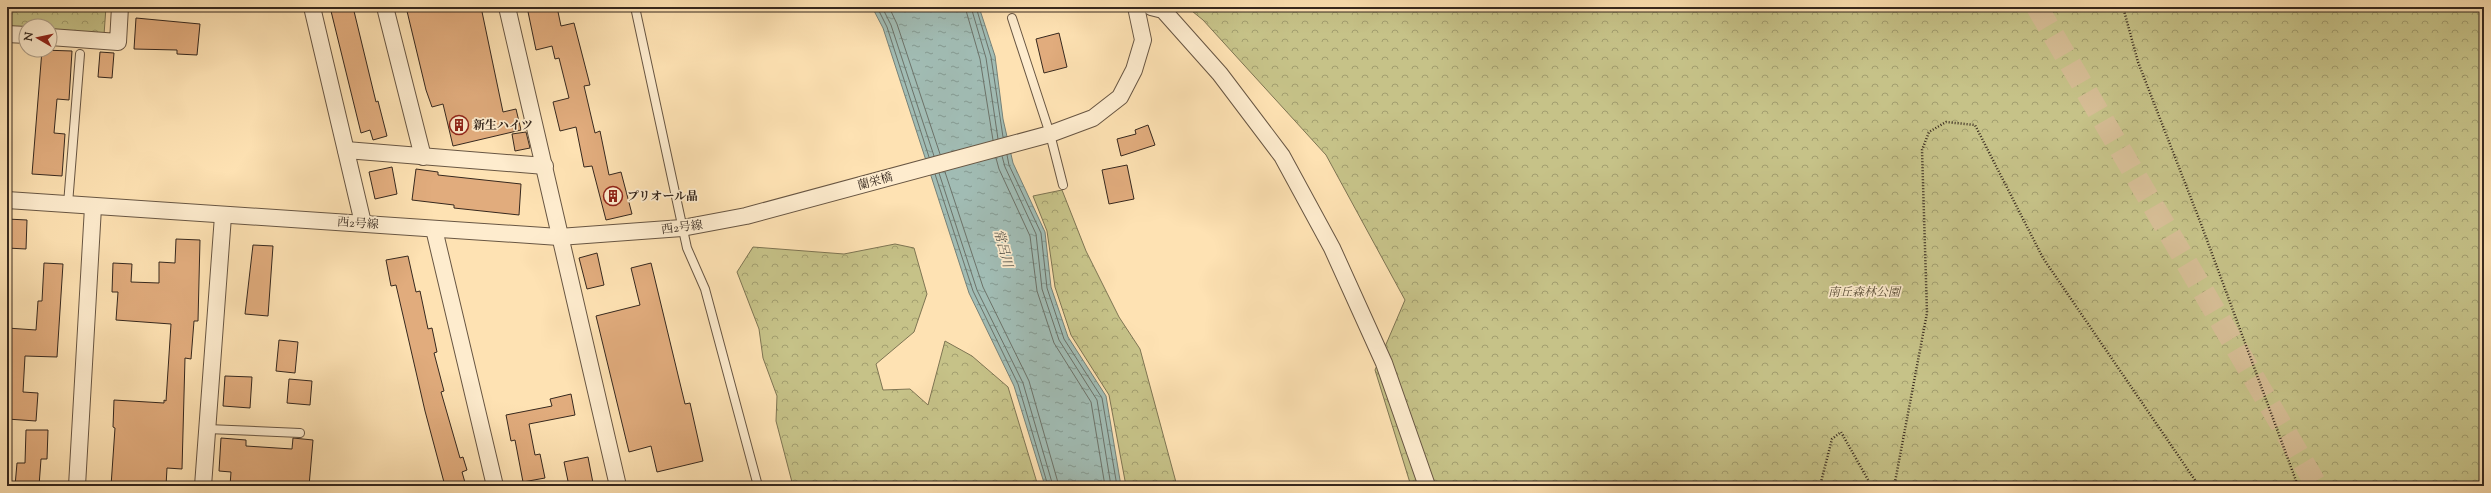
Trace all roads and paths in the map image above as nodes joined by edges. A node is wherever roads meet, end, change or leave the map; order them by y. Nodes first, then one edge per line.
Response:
1 (120, 7) edge
2 (312, 7) edge
3 (385, 7) edge
4 (507, 7) edge
5 (635, 7) edge
6 (1136, 7) edge
7 (1151, 7) edge
8 (2123, 7) edge
9 (1012, 18) dead end
10 (7, 34) edge
11 (18, 35) edge
12 (58, 38) edge
13 (80, 54) dead end
14 (1045, 136) junction
15 (346, 150) junction
16 (423, 157) junction
17 (545, 166) junction
18 (1063, 185) dead end
19 (7, 200) edge
20 (68, 204) junction
21 (93, 206) junction
22 (223, 216) junction
23 (363, 223) junction
24 (710, 223) joint
25 (682, 228) junction
26 (434, 229) junction
27 (559, 237) junction
28 (207, 429) junction
29 (300, 433) dead end
30 (77, 486) edge
31 (203, 486) edge
32 (495, 486) edge
33 (618, 486) edge
34 (758, 486) edge
35 (1427, 486) edge
36 (1820, 486) edge
37 (1873, 486) edge
38 (1889, 486) edge
39 (2199, 486) edge
40 (2298, 486) edge

1 - 12 street
2 - 15 street
3 - 16 street
4 - 17 street
5 - 25 lane
6 - 14 street, 蘭栄橋
7 - 35 street
8 - 40 path
9 - 14 lane
10 - 11 street
13 - 20 lane
14 - 18 lane
14 - 24 street, 蘭栄橋
15 - 16 street
15 - 23 street
16 - 17 street
17 - 27 street
19 - 20 street, 西2号線
20 - 21 street, 西2号線
21 - 22 street, 西2号線
21 - 30 street
22 - 23 street, 西2号線
22 - 28 street
23 - 26 street, 西2号線
24 - 25 street, 西2号線
25 - 27 street, 西2号線
25 - 34 lane
26 - 27 street, 西2号線
26 - 32 street
27 - 33 street
28 - 29 lane
28 - 31 street
36 - 37 path
38 - 39 path

